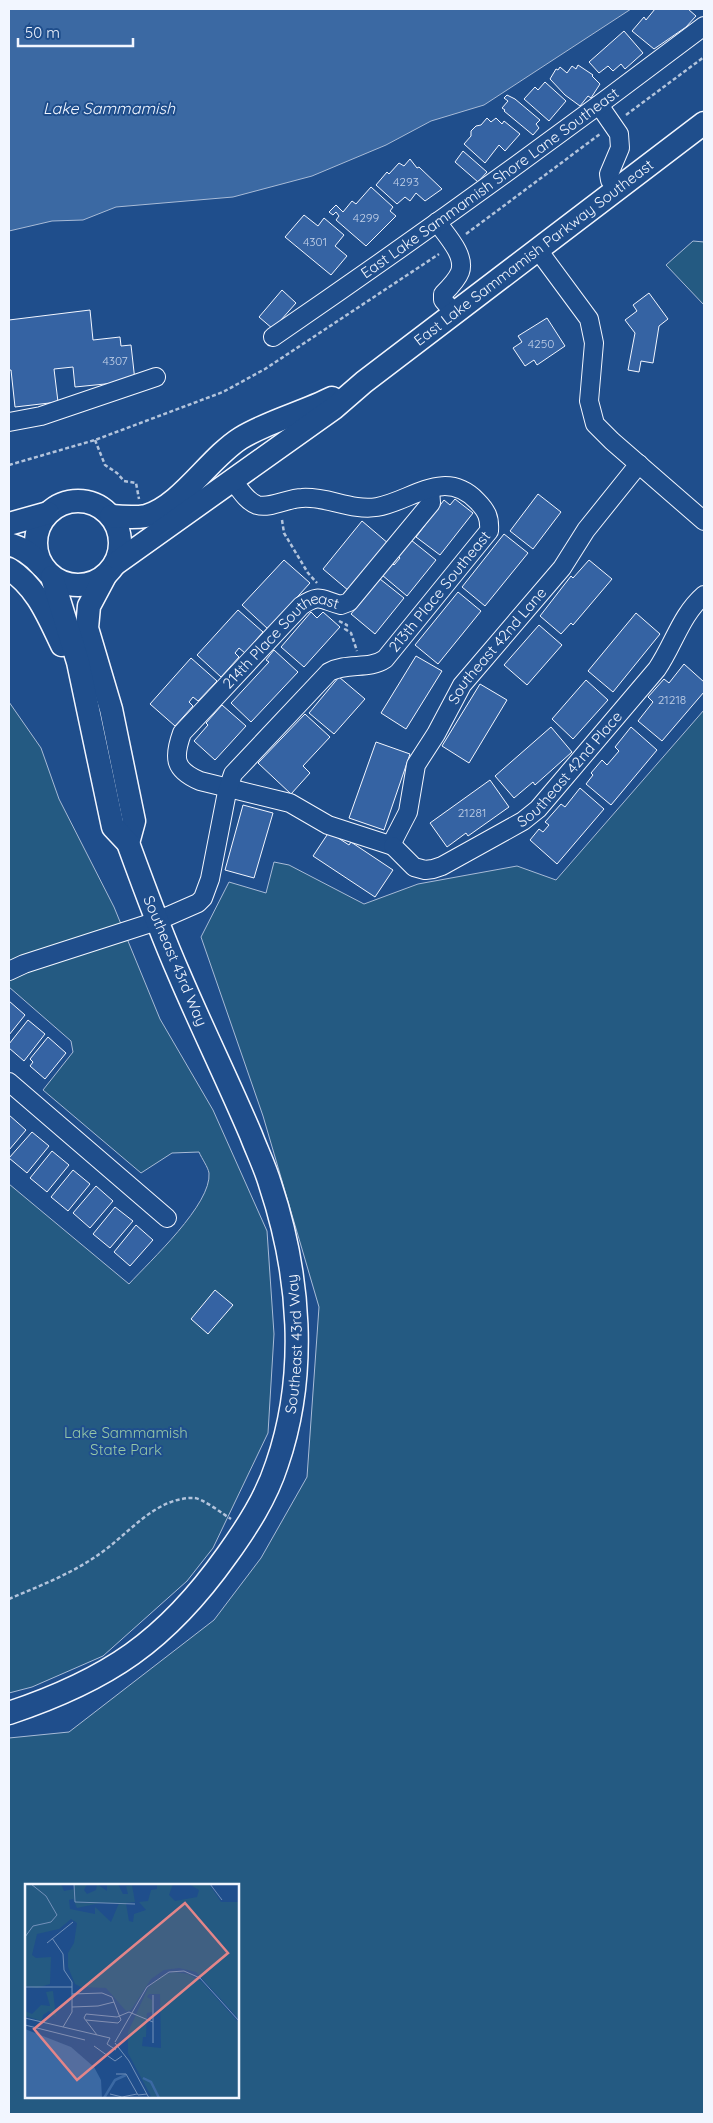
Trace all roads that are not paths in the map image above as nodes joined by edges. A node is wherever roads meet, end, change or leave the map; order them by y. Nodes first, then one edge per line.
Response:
1 (704, 26) edge
2 (599, 105) junction
3 (704, 123) edge
4 (617, 189) junction
5 (437, 222) junction
6 (538, 250) junction
7 (454, 313) junction
8 (273, 336) dead end
9 (156, 377) dead end
10 (364, 382) junction
11 (9, 422) edge
12 (639, 464) junction
13 (233, 481) junction
14 (430, 489) junction
15 (48, 512) junction
16 (111, 516) junction
17 (704, 521) edge
18 (9, 524) edge
19 (9, 544) edge
20 (9, 569) edge
21 (110, 570) junction
22 (47, 572) junction
23 (704, 595) edge
24 (83, 689) junction
25 (228, 787) junction
26 (128, 843) junction
27 (393, 846) junction
28 (157, 921) junction
29 (9, 971) edge
30 (9, 1082) edge
31 (167, 1218) dead end
32 (9, 1713) edge

1 - 2 street, East Lake Sammamish Shore Lane Southeast
2 - 4 street
2 - 5 street, East Lake Sammamish Shore Lane Southeast
3 - 4 main road, East Lake Sammamish Parkway Southeast
4 - 6 main road, East Lake Sammamish Parkway Southeast
5 - 7 street
5 - 8 street, East Lake Sammamish Shore Lane Southeast
6 - 7 main road, East Lake Sammamish Parkway Southeast
6 - 12 street
7 - 10 main road, East Lake Sammamish Parkway Southeast
9 - 11 street
10 - 13 main road, East Lake Sammamish Parkway Southeast
10 - 16 main road, East Lake Sammamish Parkway Southeast
12 - 17 street
12 - 27 street, Southeast 42nd Lane
13 - 14 street, 213th Place Southeast
13 - 21 main road, East Lake Sammamish Parkway Southeast
14 - 25 street, 214th Place Southeast
14 - 25 street, 213th Place Southeast
15 - 16 main road
15 - 18 main road
15 - 22 main road
16 - 21 main road
19 - 22 main road
20 - 24 main road
21 - 22 main road
21 - 26 main road
22 - 24 main road, Southeast 43rd Way
23 - 27 street, Southeast 42nd Place
24 - 26 main road, Southeast 43rd Way
25 - 27 street, 214th Place Southeast
25 - 28 street, 213th Place Southeast
26 - 28 main road, Southeast 43rd Way
28 - 29 street, 213th Place Southeast
28 - 32 main road, Southeast 43rd Way
30 - 31 street

